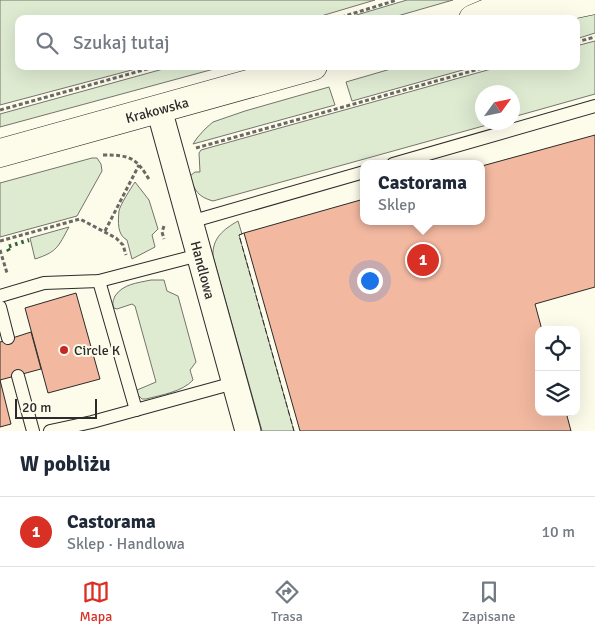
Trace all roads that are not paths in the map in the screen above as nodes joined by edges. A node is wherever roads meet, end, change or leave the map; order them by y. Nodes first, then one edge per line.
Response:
1 (516, 0) edge
2 (595, 0) edge
3 (554, 5) edge
4 (482, 15) edge
5 (514, 15) edge
6 (299, 70) edge
7 (595, 106) edge
8 (159, 109) junction
9 (0, 153) edge
10 (407, 160) edge
11 (360, 173) edge
12 (190, 222) junction
13 (199, 255) junction
14 (99, 281) junction
15 (0, 296) edge
16 (0, 307) edge
17 (8, 338) dead end
18 (18, 376) dead end
19 (234, 383) junction
20 (136, 410) junction
21 (33, 431) edge
22 (50, 431) edge
23 (248, 431) edge

1 - 4 street
2 - 3 street
3 - 5 street
6 - 8 street, Krakowska
7 - 10 lane
8 - 9 street, Krakowska
8 - 12 street, Handlowa
11 - 12 lane
12 - 13 street, Handlowa
13 - 14 lane
13 - 19 street, Handlowa
14 - 15 lane
14 - 20 lane
16 - 17 lane
18 - 21 lane
19 - 20 lane
19 - 23 street, Handlowa
20 - 22 lane

